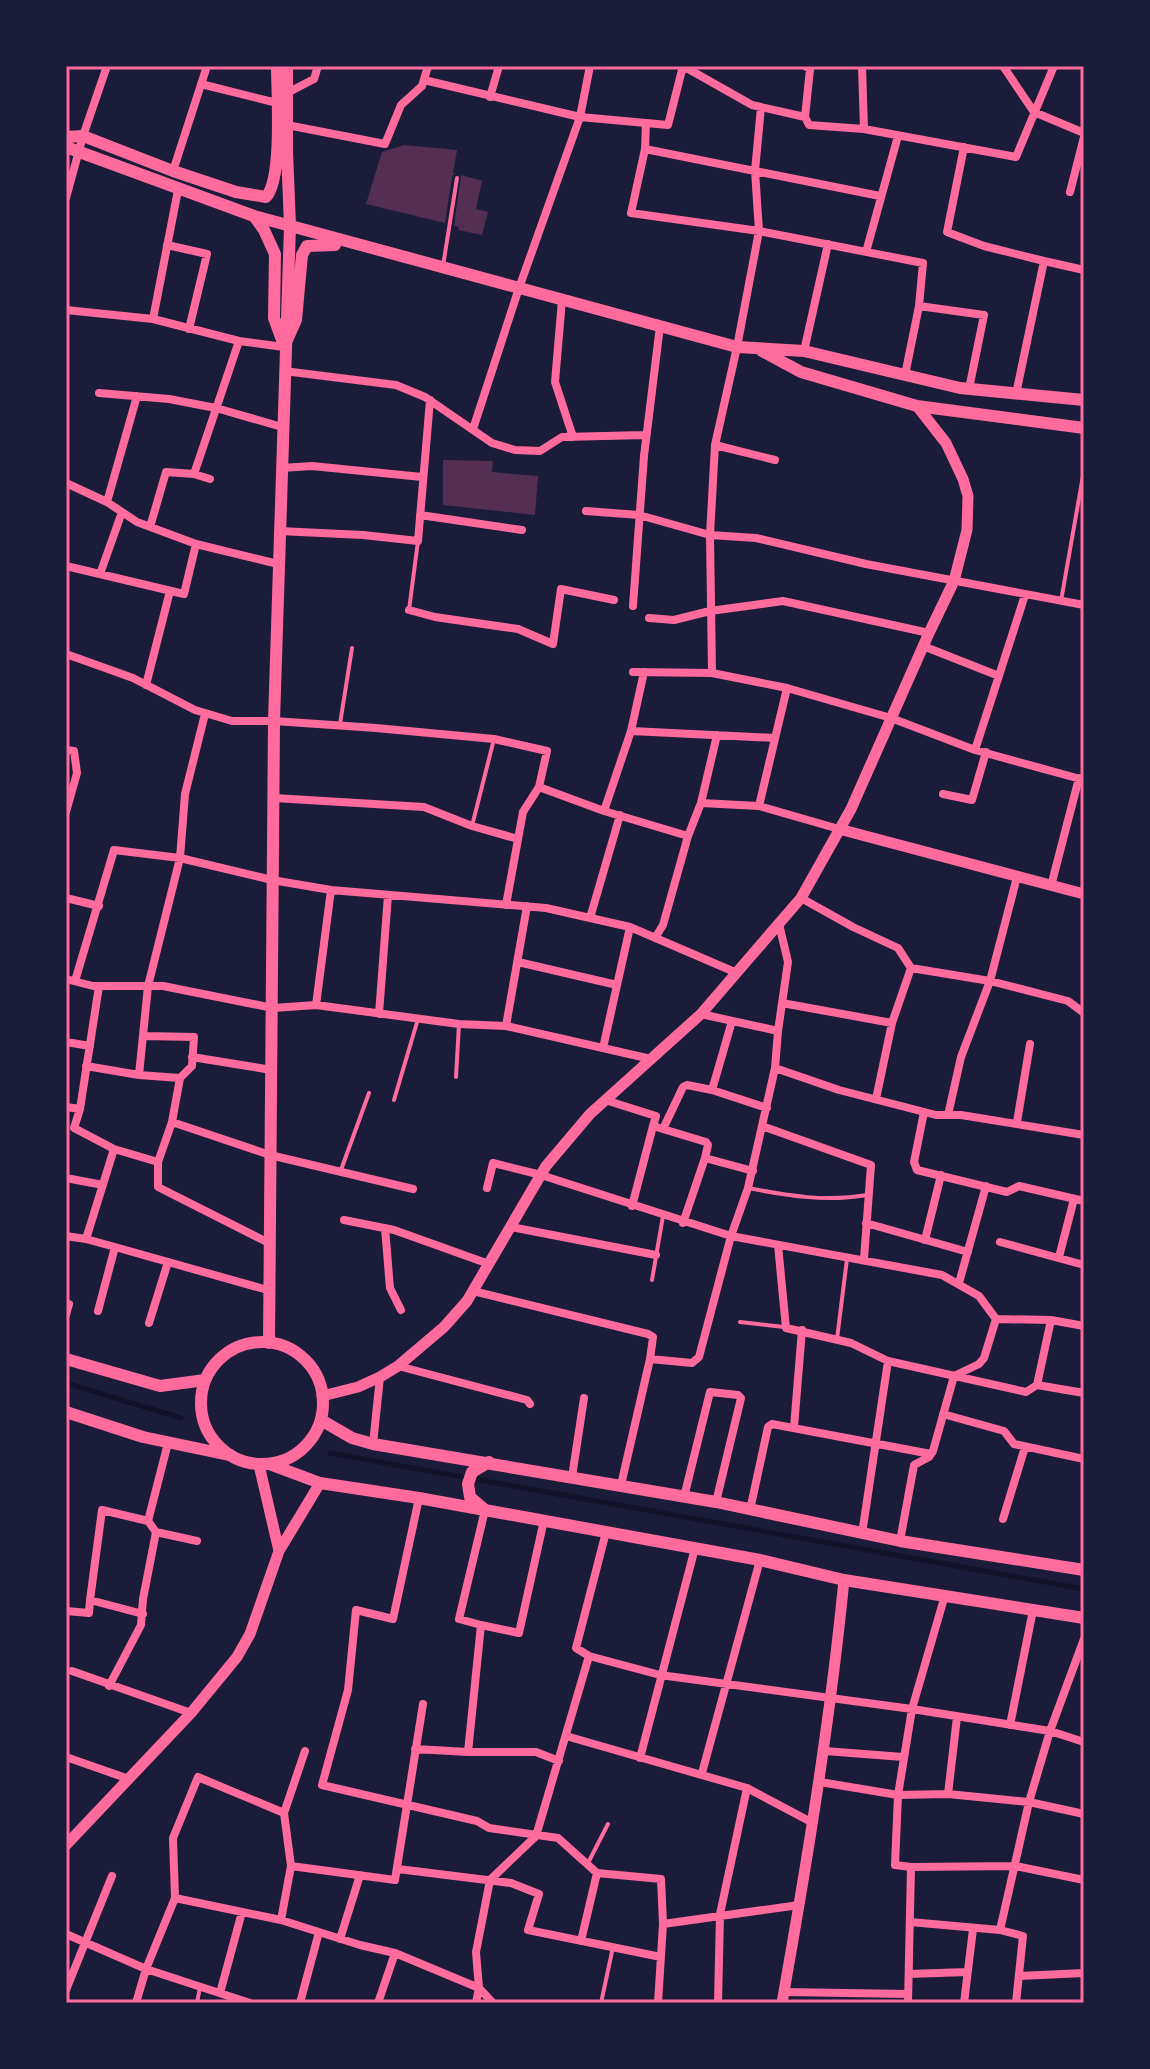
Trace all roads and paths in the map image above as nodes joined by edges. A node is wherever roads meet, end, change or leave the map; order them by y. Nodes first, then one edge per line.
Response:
1 (107, 66) edge
2 (207, 66) edge
3 (277, 66) edge
4 (287, 66) edge
5 (318, 66) edge
6 (428, 66) edge
7 (499, 66) edge
8 (590, 66) edge
9 (683, 66) edge
10 (805, 66) edge
11 (862, 66) edge
12 (1003, 66) edge
13 (1054, 66) edge
14 (424, 80) junction
15 (201, 84) junction
16 (287, 93) junction
17 (490, 97) junction
18 (277, 103) junction
19 (761, 107) junction
20 (1034, 112) junction
21 (580, 117) junction
22 (805, 117) junction
23 (646, 123) junction
24 (287, 125) junction
25 (864, 129) junction
26 (1084, 135) edge
27 (83, 136) junction
28 (898, 136) junction
29 (66, 137) edge
30 (964, 147) junction
31 (645, 149) junction
32 (72, 150) edge
33 (282, 151) junction
34 (173, 171) junction
35 (755, 171) junction
36 (457, 178) dead end
37 (178, 190) junction
38 (1070, 192) dead end
39 (880, 196) junction
40 (66, 198) edge
41 (254, 216) junction
42 (290, 226) junction
43 (759, 231) junction
44 (828, 244) junction
45 (167, 245) junction
46 (359, 246) junction
47 (866, 252) junction
48 (1044, 261) junction
49 (443, 269) junction
50 (1084, 270) edge
51 (519, 288) junction
52 (562, 300) junction
53 (919, 306) junction
54 (66, 310) edge
55 (153, 319) junction
56 (660, 326) junction
57 (189, 329) junction
58 (239, 341) junction
59 (284, 347) junction
60 (737, 347) junction
61 (759, 349) junction
62 (804, 351) junction
63 (284, 371) junction
64 (905, 375) junction
65 (969, 389) junction
66 (99, 393) dead end
67 (1016, 394) junction
68 (137, 396) junction
69 (1084, 399) edge
70 (430, 400) junction
71 (917, 406) junction
72 (216, 408) junction
73 (282, 427) junction
74 (1084, 428) edge
75 (473, 429) junction
76 (646, 435) junction
77 (573, 437) junction
78 (715, 445) junction
79 (775, 460) dead end
80 (281, 468) junction
81 (1084, 470) edge
82 (194, 474) junction
83 (422, 477) junction
84 (210, 479) dead end
85 (66, 483) edge
86 (107, 502) junction
87 (586, 511) dead end
88 (122, 512) junction
89 (420, 515) junction
90 (639, 515) junction
91 (150, 527) junction
92 (522, 530) dead end
93 (279, 531) junction
94 (710, 535) junction
95 (418, 541) junction
96 (196, 544) junction
97 (278, 564) junction
98 (66, 566) edge
99 (100, 574) junction
100 (954, 581) junction
101 (170, 591) junction
102 (1025, 595) junction
103 (614, 600) dead end
104 (1061, 601) junction
105 (1084, 605) edge
106 (633, 606) dead end
107 (409, 610) joint
108 (710, 611) junction
109 (649, 618) dead end
110 (929, 633) junction
111 (923, 646) junction
112 (352, 648) dead end
113 (66, 654) edge
114 (633, 672) dead end
115 (644, 672) junction
116 (712, 673) junction
117 (999, 676) junction
118 (146, 685) junction
119 (787, 688) junction
120 (205, 714) junction
121 (891, 718) junction
122 (274, 721) junction
123 (339, 726) junction
124 (631, 731) junction
125 (717, 735) junction
126 (775, 738) junction
127 (494, 739) junction
128 (66, 750) edge
129 (975, 750) junction
130 (986, 752) junction
131 (1082, 779) edge
132 (539, 787) junction
133 (943, 794) dead end
134 (274, 798) junction
135 (701, 803) junction
136 (759, 806) junction
137 (604, 811) junction
138 (66, 812) edge
139 (620, 815) junction
140 (472, 826) junction
141 (839, 829) junction
142 (688, 836) junction
143 (518, 839) junction
144 (180, 858) junction
145 (1017, 877) junction
146 (272, 880) junction
147 (1051, 886) junction
148 (331, 890) junction
149 (1084, 894) edge
150 (388, 895) junction
151 (66, 898) edge
152 (801, 898) junction
153 (506, 905) junction
154 (99, 906) junction
155 (527, 906) junction
156 (590, 918) junction
157 (779, 924) junction
158 (630, 927) junction
159 (655, 938) junction
160 (518, 962) junction
161 (911, 968) junction
162 (737, 973) junction
163 (71, 980) edge
164 (990, 981) junction
165 (617, 985) junction
166 (99, 986) junction
167 (148, 986) junction
168 (782, 1003) junction
169 (316, 1005) junction
170 (273, 1008) junction
171 (1084, 1013) edge
172 (379, 1014) junction
173 (701, 1014) junction
174 (418, 1019) junction
175 (732, 1021) junction
176 (892, 1023) junction
177 (459, 1024) junction
178 (506, 1026) junction
179 (778, 1031) junction
180 (144, 1036) junction
181 (66, 1042) edge
182 (1030, 1044) dead end
183 (90, 1046) junction
184 (603, 1048) junction
185 (192, 1057) junction
186 (651, 1059) junction
187 (86, 1066) junction
188 (775, 1068) junction
189 (272, 1070) junction
190 (139, 1075) junction
191 (456, 1077) dead end
192 (180, 1078) junction
193 (712, 1090) junction
194 (369, 1093) dead end
195 (876, 1099) junction
196 (394, 1100) dead end
197 (605, 1100) junction
198 (66, 1107) edge
199 (767, 1108) junction
200 (80, 1109) junction
201 (924, 1112) junction
202 (948, 1115) junction
203 (172, 1122) junction
204 (1017, 1122) junction
205 (762, 1126) junction
206 (658, 1127) junction
207 (1084, 1135) edge
208 (114, 1149) junction
209 (270, 1155) junction
210 (705, 1158) junction
211 (158, 1162) junction
212 (753, 1171) junction
213 (341, 1172) junction
214 (541, 1175) junction
215 (941, 1175) junction
216 (66, 1178) edge
217 (103, 1185) junction
218 (986, 1186) junction
219 (487, 1188) dead end
220 (748, 1188) junction
221 (413, 1189) dead end
222 (867, 1195) junction
223 (1074, 1199) junction
224 (1084, 1201) edge
225 (632, 1206) junction
226 (663, 1216) junction
227 (344, 1220) dead end
228 (683, 1223) junction
229 (866, 1223) junction
230 (511, 1227) junction
231 (385, 1228) junction
232 (66, 1236) edge
233 (731, 1236) junction
234 (86, 1239) junction
235 (925, 1240) junction
236 (1000, 1242) dead end
237 (271, 1245) junction
238 (778, 1245) junction
239 (115, 1247) junction
240 (968, 1252) junction
241 (656, 1255) junction
242 (847, 1256) junction
243 (1059, 1257) junction
244 (864, 1259) junction
245 (168, 1262) junction
246 (489, 1264) junction
247 (1084, 1265) edge
248 (652, 1280) dead end
249 (959, 1283) junction
250 (271, 1291) junction
251 (473, 1291) junction
252 (69, 1304) dead end
253 (401, 1310) dead end
254 (98, 1311) dead end
255 (66, 1315) edge
256 (996, 1319) junction
257 (1051, 1320) junction
258 (740, 1322) dead end
259 (149, 1323) dead end
260 (1084, 1326) edge
261 (786, 1328) junction
262 (802, 1330) junction
263 (837, 1339) junction
264 (269, 1343) junction
265 (66, 1359) edge
266 (650, 1359) junction
267 (888, 1361) junction
268 (398, 1366) junction
269 (954, 1376) junction
270 (380, 1377) junction
271 (205, 1380) junction
272 (1037, 1385) junction
273 (1084, 1393) edge
274 (322, 1396) junction
275 (584, 1398) dead end
276 (530, 1404) dead end
277 (66, 1412) edge
278 (943, 1414) junction
279 (321, 1420) junction
280 (794, 1427) junction
281 (168, 1443) junction
282 (373, 1444) junction
283 (875, 1444) junction
284 (1025, 1447) junction
285 (931, 1454) junction
286 (231, 1456) junction
287 (1084, 1459) edge
288 (489, 1462) junction
289 (264, 1465) junction
290 (572, 1477) junction
291 (320, 1483) junction
292 (621, 1485) junction
293 (684, 1497) junction
294 (419, 1498) junction
295 (716, 1502) junction
296 (485, 1510) junction
297 (750, 1510) junction
298 (1003, 1519) dead end
299 (544, 1520) junction
300 (148, 1521) junction
301 (156, 1532) junction
302 (606, 1532) junction
303 (862, 1534) junction
304 (197, 1541) dead end
305 (900, 1541) junction
306 (695, 1548) junction
307 (279, 1551) junction
308 (760, 1560) junction
309 (1084, 1570) edge
310 (844, 1580) junction
311 (945, 1595) junction
312 (90, 1600) junction
313 (1033, 1610) junction
314 (66, 1611) edge
315 (143, 1614) junction
316 (1084, 1618) edge
317 (481, 1625) junction
318 (1084, 1639) edge
319 (589, 1656) junction
320 (72, 1671) dead end
321 (660, 1675) junction
322 (725, 1685) junction
323 (109, 1686) junction
324 (832, 1698) junction
325 (423, 1704) dead end
326 (912, 1709) junction
327 (191, 1713) junction
328 (957, 1717) junction
329 (1010, 1725) junction
330 (1050, 1731) junction
331 (566, 1736) junction
332 (1084, 1742) edge
333 (415, 1749) junction
334 (305, 1751) dead end
335 (825, 1751) junction
336 (468, 1752) junction
337 (66, 1757) edge
338 (903, 1757) junction
339 (640, 1758) junction
340 (559, 1761) junction
341 (702, 1773) junction
342 (129, 1779) junction
343 (820, 1782) junction
344 (747, 1788) junction
345 (948, 1794) junction
346 (898, 1795) junction
347 (1029, 1802) junction
348 (407, 1806) junction
349 (284, 1813) junction
350 (1084, 1814) edge
351 (813, 1823) junction
352 (608, 1824) dead end
353 (536, 1836) junction
354 (66, 1845) edge
355 (587, 1865) junction
356 (291, 1866) junction
357 (1015, 1866) junction
358 (911, 1867) junction
359 (398, 1869) junction
360 (597, 1873) junction
361 (360, 1875) junction
362 (112, 1876) dead end
363 (490, 1880) junction
364 (1084, 1880) edge
365 (175, 1898) junction
366 (799, 1905) junction
367 (242, 1912) junction
368 (720, 1914) junction
369 (281, 1920) junction
370 (910, 1922) junction
371 (663, 1924) junction
372 (973, 1929) junction
373 (1000, 1930) junction
374 (319, 1932) junction
375 (66, 1934) edge
376 (340, 1939) junction
377 (581, 1941) junction
378 (83, 1943) junction
379 (613, 1947) junction
380 (395, 1953) junction
381 (661, 1957) junction
382 (146, 1969) junction
383 (967, 1972) junction
384 (1084, 1973) edge
385 (909, 1974) junction
386 (1019, 1976) junction
387 (200, 1987) junction
388 (479, 1988) junction
389 (66, 1990) edge
390 (220, 1993) junction
391 (783, 1998) edge
392 (908, 1998) edge
393 (136, 2003) edge
394 (197, 2003) edge
395 (250, 2003) edge
396 (300, 2003) edge
397 (378, 2003) edge
398 (476, 2003) edge
399 (493, 2003) edge
400 (601, 2003) edge
401 (658, 2003) edge
402 (718, 2003) edge
403 (964, 2003) edge
404 (1016, 2003) edge

1 - 27 street
2 - 15 street
3 - 18 main road
4 - 16 main road
5 - 16 street
6 - 14 street
7 - 17 street
8 - 21 street
9 - 19 street
9 - 23 street
10 - 22 street
11 - 25 street
12 - 20 street
13 - 20 street
14 - 17 street
14 - 24 street
15 - 18 street
15 - 34 street
16 - 24 main road
17 - 21 street
18 - 33 main road
19 - 22 street
19 - 35 street
20 - 26 street
20 - 30 street
21 - 23 street
21 - 51 street
22 - 25 street
23 - 31 street
24 - 33 main road
25 - 28 street
26 - 38 street
27 - 29 main road
27 - 32 street
27 - 34 main road
28 - 30 street
28 - 39 street
30 - 48 street
31 - 35 street
31 - 43 street
32 - 37 main road
32 - 40 street
33 - 34 main road
33 - 42 main road
35 - 39 street
35 - 43 street
36 - 49 lane
37 - 41 main road
37 - 45 street
39 - 47 street
41 - 42 main road
41 - 59 main road
42 - 46 main road
42 - 59 main road
43 - 44 street
43 - 60 street
44 - 47 street
44 - 62 street
45 - 55 street
45 - 57 street
46 - 49 main road
46 - 59 main road
47 - 53 street
48 - 50 street
48 - 67 street
49 - 51 main road
51 - 52 main road
51 - 75 street
52 - 56 main road
52 - 77 street
53 - 64 street
53 - 65 street
54 - 55 street
55 - 57 street
56 - 60 main road
56 - 76 street
57 - 58 street
58 - 59 street
58 - 72 street
59 - 63 main road
60 - 61 main road
60 - 78 street
61 - 62 main road
61 - 71 main road
62 - 64 main road
63 - 70 street
63 - 73 main road
64 - 65 main road
65 - 67 main road
66 - 68 street
67 - 69 main road
68 - 72 street
68 - 86 street
70 - 75 street
70 - 83 street
71 - 74 main road
71 - 100 street
72 - 73 street
72 - 82 street
73 - 80 main road
75 - 77 street
76 - 77 street
76 - 90 street
78 - 79 street
78 - 94 street
80 - 83 street
80 - 93 main road
81 - 104 lane
82 - 84 street
82 - 91 street
83 - 89 street
85 - 86 street
86 - 88 street
87 - 90 street
88 - 91 street
88 - 99 street
89 - 92 street
89 - 95 street
90 - 94 street
90 - 106 street
91 - 96 street
93 - 95 street
93 - 97 main road
94 - 100 street
94 - 108 street
95 - 107 lane
96 - 97 street
96 - 101 street
97 - 122 main road
98 - 99 street
99 - 101 street
100 - 102 street
100 - 110 street
101 - 118 street
102 - 104 street
102 - 117 street
103 - 107 street
104 - 105 street
108 - 109 street
108 - 110 street
108 - 116 street
110 - 111 street
111 - 117 street
111 - 121 street
112 - 123 lane
113 - 118 street
114 - 115 street
115 - 116 street
115 - 124 street
116 - 119 street
117 - 129 street
118 - 120 street
119 - 121 street
119 - 126 street
120 - 122 street
120 - 144 street
121 - 129 street
121 - 141 street
122 - 123 street
122 - 134 main road
123 - 127 street
124 - 125 street
124 - 137 street
125 - 126 street
125 - 135 street
126 - 136 street
127 - 132 street
127 - 140 lane
128 - 138 street
129 - 130 street
130 - 131 street
130 - 133 street
131 - 147 street
132 - 137 street
132 - 143 street
134 - 140 street
134 - 146 main road
135 - 136 street
135 - 142 street
136 - 141 street
137 - 139 street
139 - 142 street
139 - 156 street
140 - 143 street
141 - 145 street
141 - 152 street
142 - 159 street
143 - 153 street
144 - 146 street
144 - 154 street
144 - 167 street
145 - 147 street
145 - 164 street
146 - 148 street
146 - 170 main road
147 - 149 street
148 - 150 street
148 - 169 street
150 - 153 street
150 - 172 street
151 - 154 street
152 - 157 street
152 - 161 street
153 - 155 street
154 - 163 street
155 - 156 street
155 - 160 street
156 - 158 street
157 - 162 street
157 - 168 street
158 - 159 street
158 - 165 street
159 - 162 street
160 - 165 street
160 - 178 street
161 - 164 street
161 - 176 street
162 - 173 street
163 - 166 street
164 - 171 street
164 - 202 street
165 - 184 street
166 - 167 street
166 - 183 street
167 - 170 street
167 - 180 street
168 - 176 street
168 - 179 street
169 - 170 street
169 - 172 street
170 - 189 main road
172 - 174 street
173 - 175 street
173 - 186 street
174 - 177 street
174 - 196 lane
175 - 179 street
175 - 193 street
176 - 195 street
177 - 178 street
177 - 191 lane
178 - 184 street
179 - 188 street
180 - 185 street
180 - 190 street
181 - 183 street
182 - 204 street
183 - 187 street
184 - 186 street
185 - 189 street
185 - 192 street
186 - 197 street
187 - 190 street
187 - 200 street
188 - 195 street
188 - 199 street
189 - 209 main road
190 - 192 street
192 - 203 street
193 - 199 street
193 - 206 street
194 - 213 lane
195 - 201 street
197 - 206 street
197 - 214 street
198 - 200 street
199 - 205 street
200 - 208 street
201 - 202 street
201 - 215 street
202 - 204 street
203 - 209 street
203 - 211 street
204 - 207 street
205 - 212 street
205 - 222 street
206 - 210 street
206 - 225 street
208 - 211 street
208 - 217 street
209 - 213 street
209 - 237 main road
210 - 212 street
210 - 228 street
211 - 237 street
212 - 220 street
213 - 221 street
214 - 219 street
214 - 225 street
214 - 230 street
215 - 218 street
215 - 235 street
216 - 217 street
217 - 234 street
218 - 223 street
218 - 240 street
220 - 222 lane
220 - 233 street
222 - 229 street
223 - 224 street
223 - 243 street
225 - 226 street
226 - 228 street
226 - 241 lane
227 - 231 street
228 - 233 street
229 - 235 street
229 - 244 street
230 - 241 street
230 - 246 street
231 - 246 street
231 - 253 street
232 - 234 street
233 - 238 street
233 - 266 street
234 - 239 street
235 - 240 street
236 - 243 street
237 - 250 main road
238 - 242 street
238 - 261 street
239 - 245 street
239 - 254 street
240 - 249 street
241 - 248 lane
242 - 244 street
242 - 263 lane
243 - 247 street
244 - 249 street
245 - 250 street
245 - 259 street
246 - 251 street
249 - 256 street
250 - 264 main road
251 - 266 street
251 - 268 street
252 - 255 street
256 - 257 street
256 - 269 street
257 - 260 street
257 - 272 street
258 - 261 lane
261 - 262 street
262 - 263 street
262 - 280 street
263 - 267 street
264 - 271 main road
264 - 274 main road
265 - 271 main road
266 - 292 street
267 - 269 street
267 - 283 street
268 - 270 street
268 - 276 street
269 - 272 street
269 - 278 street
270 - 274 street
270 - 282 street
271 - 286 main road
272 - 273 street
274 - 279 main road
275 - 290 street
277 - 281 main road
278 - 284 street
278 - 285 street
279 - 282 main road
279 - 289 main road
280 - 283 street
280 - 297 street
281 - 286 main road
281 - 300 street
282 - 288 main road
283 - 285 street
283 - 303 street
284 - 287 street
284 - 298 street
285 - 305 street
286 - 289 main road
288 - 290 main road
288 - 296 main road
289 - 291 main road
289 - 307 street
290 - 292 main road
291 - 294 main road
291 - 307 street
292 - 293 main road
293 - 295 main road
293 - 295 street
294 - 296 main road
294 - 348 street
295 - 297 main road
296 - 299 main road
296 - 317 street
297 - 303 main road
299 - 302 main road
299 - 317 street
300 - 301 street
300 - 312 street
301 - 304 street
301 - 315 street
302 - 306 main road
302 - 319 street
303 - 305 main road
305 - 309 main road
306 - 308 main road
306 - 321 street
307 - 327 street
308 - 310 main road
308 - 322 street
310 - 311 main road
310 - 324 street
311 - 313 main road
311 - 326 street
312 - 314 street
312 - 315 street
313 - 316 main road
313 - 329 street
315 - 323 street
317 - 336 street
318 - 330 street
319 - 321 street
319 - 331 street
320 - 323 street
321 - 322 street
321 - 339 street
322 - 324 street
322 - 341 street
323 - 327 street
324 - 326 street
324 - 335 street
325 - 333 street
326 - 328 street
326 - 338 street
327 - 342 street
328 - 329 street
328 - 345 street
329 - 330 street
330 - 332 street
330 - 347 street
331 - 339 street
331 - 340 street
333 - 336 street
333 - 348 street
334 - 349 street
335 - 338 street
335 - 343 street
336 - 340 street
337 - 342 street
338 - 346 street
339 - 341 street
340 - 353 street
341 - 344 street
342 - 354 street
343 - 346 street
343 - 351 street
344 - 351 street
344 - 368 street
345 - 346 street
345 - 347 street
346 - 358 street
347 - 350 street
347 - 357 street
348 - 353 street
348 - 359 street
349 - 356 street
349 - 365 street
351 - 366 street
352 - 355 lane
353 - 355 street
353 - 363 street
355 - 360 street
356 - 361 street
356 - 369 street
357 - 358 street
357 - 364 street
357 - 373 street
358 - 370 street
359 - 361 street
359 - 363 street
360 - 371 street
360 - 377 street
361 - 376 street
362 - 378 street
363 - 377 street
363 - 388 street
365 - 367 street
365 - 382 street
366 - 368 street
366 - 391 street
367 - 369 street
367 - 390 street
368 - 371 street
368 - 402 street
369 - 374 street
370 - 372 street
370 - 385 street
371 - 381 street
372 - 373 street
372 - 383 street
373 - 386 street
374 - 376 street
374 - 396 street
375 - 378 street
376 - 380 street
377 - 379 street
378 - 382 street
378 - 389 street
379 - 381 street
379 - 400 lane
380 - 388 street
380 - 397 street
381 - 401 street
382 - 387 street
382 - 393 street
383 - 385 street
383 - 403 street
384 - 386 street
385 - 392 street
386 - 404 street
387 - 390 street
387 - 394 lane
388 - 398 street
388 - 399 street
390 - 395 street
391 - 392 street

